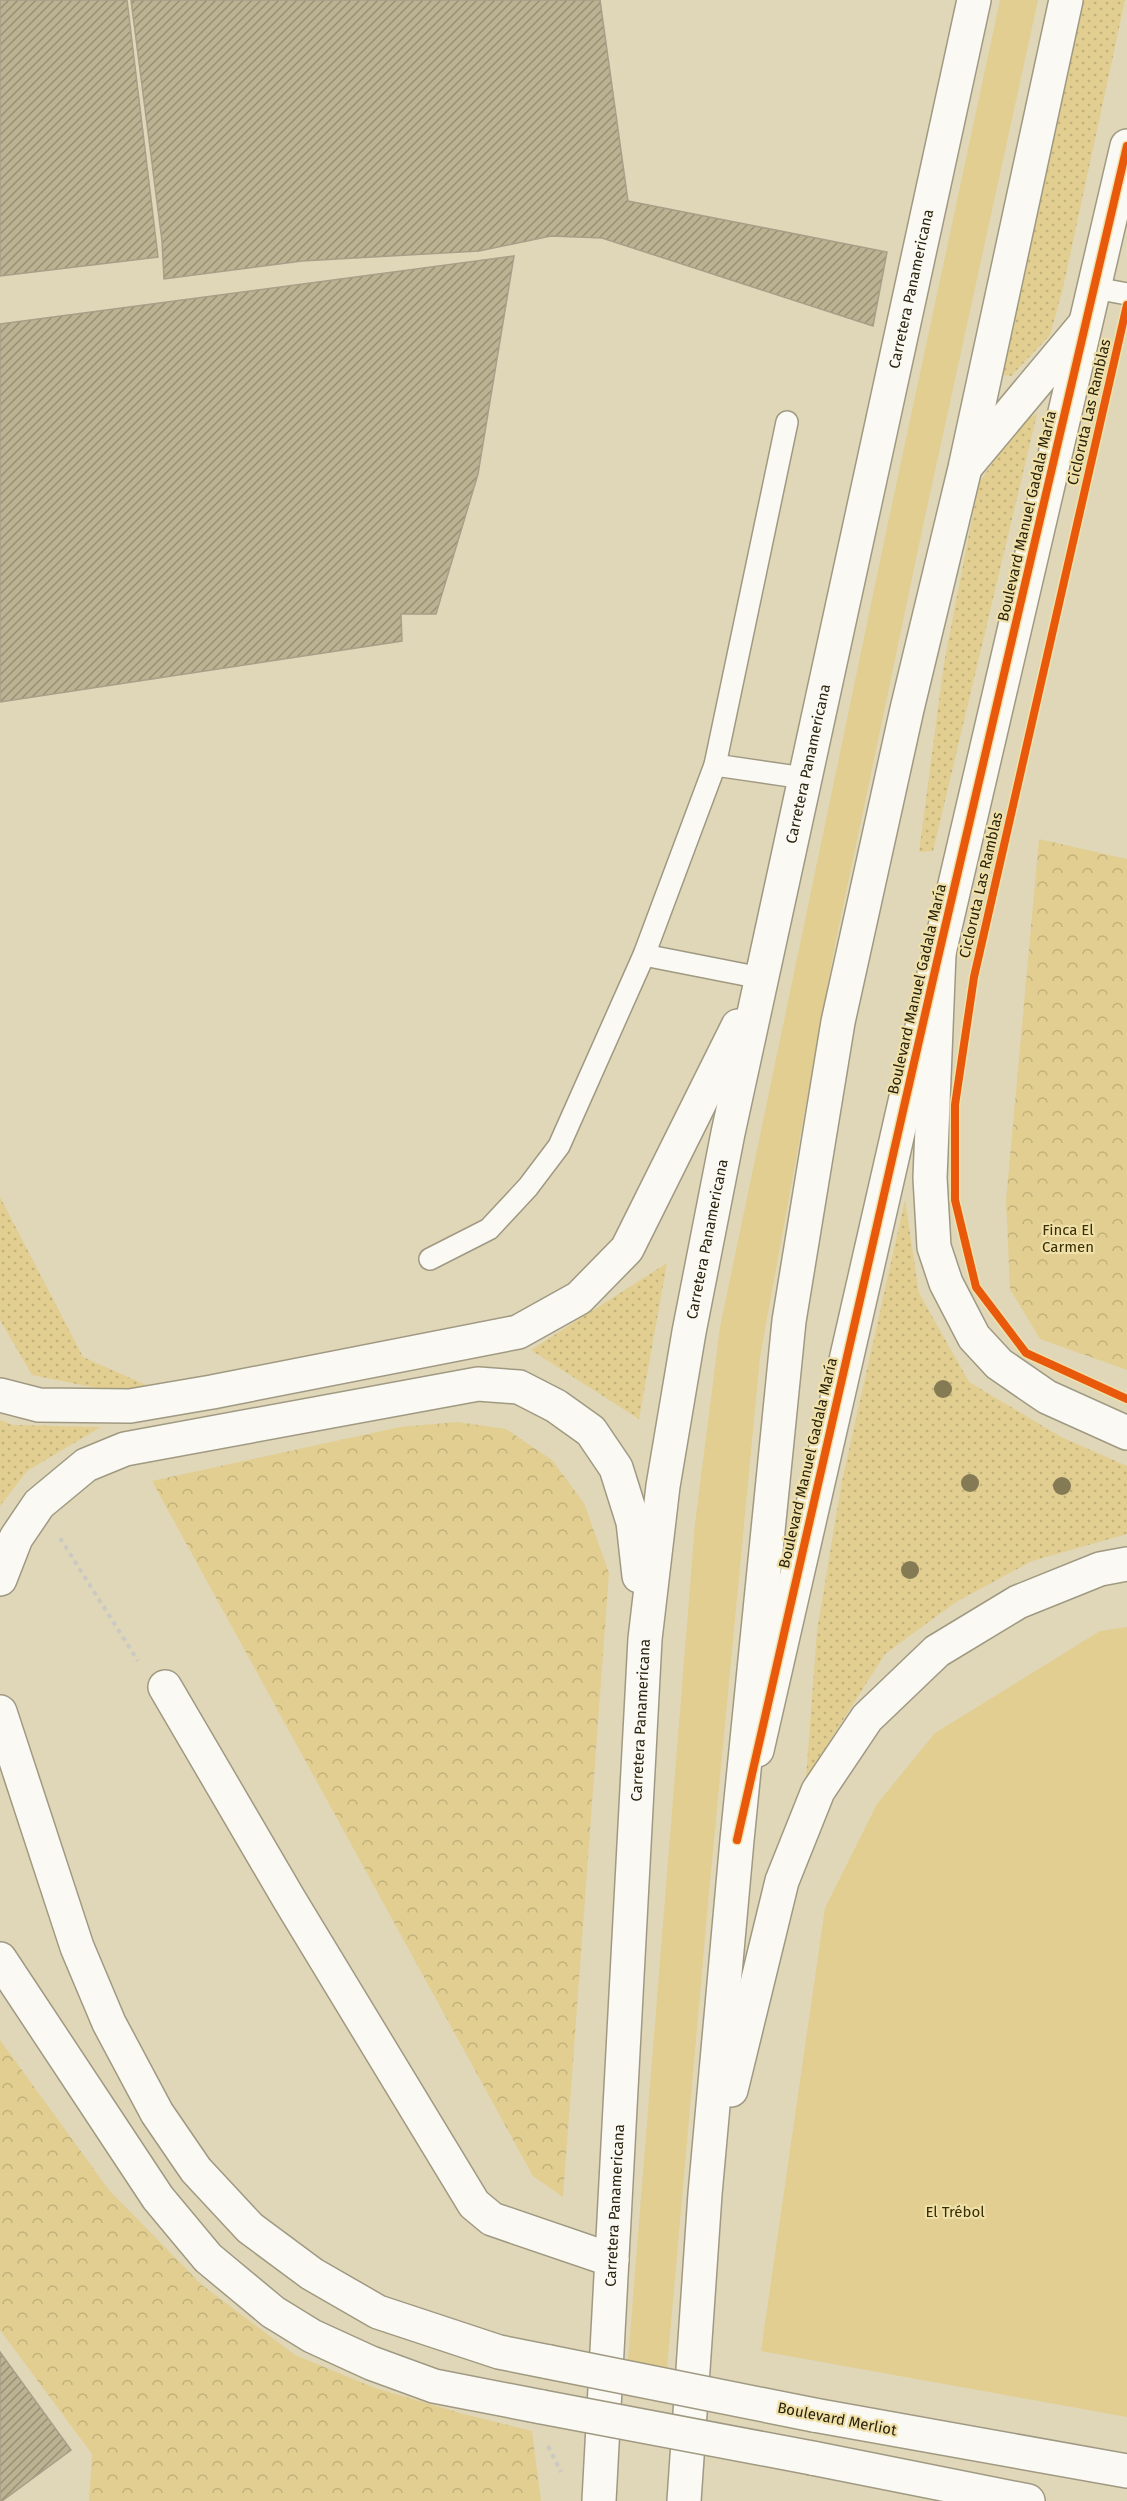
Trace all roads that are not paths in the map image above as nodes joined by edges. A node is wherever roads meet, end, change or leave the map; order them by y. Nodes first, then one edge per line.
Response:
1 (974, 0) edge
2 (1065, 0) edge
3 (1127, 146) edge
4 (1095, 288) junction
5 (1127, 294) edge
6 (1085, 324) junction
7 (787, 422) dead end
8 (965, 468) junction
9 (715, 765) junction
10 (804, 778) junction
11 (939, 953) junction
12 (644, 955) junction
13 (761, 978) junction
14 (430, 1259) dead end
15 (0, 1395) edge
16 (1127, 1433) edge
17 (1127, 1564) edge
18 (0, 1579) edge
19 (645, 1639) junction
20 (165, 1687) road end
21 (0, 1712) edge
22 (736, 1840) junction
23 (0, 1959) edge
24 (705, 2194) junction
25 (612, 2260) junction
26 (1127, 2471) edge
27 (599, 2501) edge
28 (684, 2501) edge
29 (1028, 2501) edge

1 - 10 main road, Carretera Panamericana
2 - 8 main road
3 - 4 main road, Boulevard Manuel Gadala María
4 - 5 lane
4 - 6 main road, Boulevard Manuel Gadala María
6 - 8 main road
6 - 11 main road, Boulevard Manuel Gadala María
7 - 9 lane
8 - 22 main road
9 - 10 lane
9 - 12 lane
10 - 13 main road, Carretera Panamericana
11 - 16 main road
11 - 22 main road, Boulevard Manuel Gadala María
12 - 13 lane
12 - 14 lane
13 - 15 main road
13 - 19 main road, Carretera Panamericana
17 - 24 main road
18 - 19 main road
19 - 25 main road, Carretera Panamericana
20 - 25 main road
21 - 26 main road, Boulevard Merliot, bridge
22 - 24 main road
23 - 29 main road, bridge
24 - 28 main road
25 - 27 main road, Carretera Panamericana

